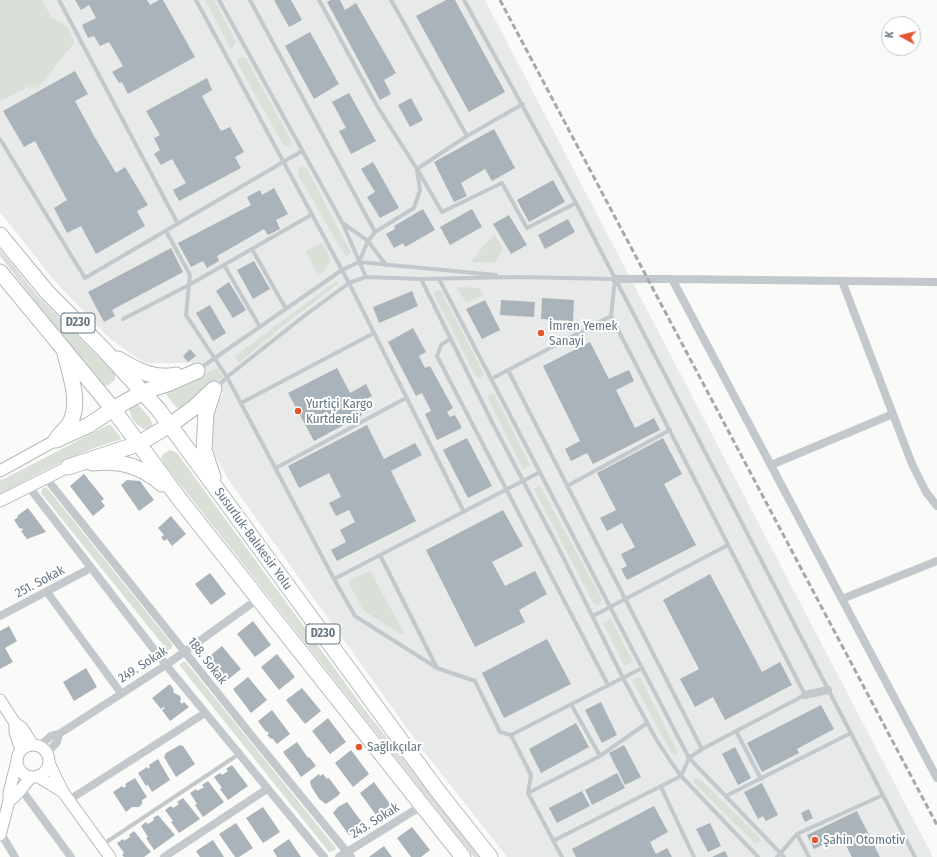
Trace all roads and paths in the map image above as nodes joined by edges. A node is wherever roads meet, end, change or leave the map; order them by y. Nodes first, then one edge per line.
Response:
1 (59, 0) edge
2 (196, 0) edge
3 (219, 0) edge
4 (250, 0) edge
5 (319, 0) edge
6 (391, 0) edge
7 (464, 0) edge
8 (522, 104) junction
9 (467, 136) junction
10 (0, 139) edge
11 (302, 151) junction
12 (284, 162) junction
13 (417, 169) junction
14 (576, 203) junction
15 (312, 215) junction
16 (178, 224) junction
17 (343, 224) junction
18 (166, 231) junction
19 (375, 232) junction
20 (0, 235) edge
21 (368, 241) junction
22 (252, 249) junction
23 (359, 262) junction
24 (224, 265) junction
25 (386, 265) junction
26 (342, 270) junction
27 (0, 272) edge
28 (366, 277) junction
29 (515, 277) junction
30 (672, 278) junction
31 (421, 279) junction
32 (439, 279) junction
33 (615, 279) junction
34 (842, 281) junction
35 (937, 282) edge
36 (349, 283) junction
37 (189, 285) junction
38 (286, 309) junction
39 (611, 316) junction
40 (123, 319) dead end
41 (260, 327) junction
42 (374, 333) junction
43 (450, 339) junction
44 (64, 349) junction
45 (106, 352) junction
46 (215, 358) junction
47 (508, 370) junction
48 (197, 371) junction
49 (227, 377) junction
50 (491, 379) junction
51 (214, 389) junction
52 (143, 392) junction
53 (406, 398) junction
54 (241, 403) junction
55 (113, 409) junction
56 (893, 414) junction
57 (170, 425) junction
58 (670, 430) junction
59 (56, 440) junction
60 (138, 444) junction
61 (770, 465) junction
62 (68, 467) junction
63 (276, 468) junction
64 (0, 471) edge
65 (540, 472) junction
66 (46, 478) junction
67 (522, 481) junction
68 (567, 486) junction
69 (28, 487) junction
70 (507, 490) junction
71 (219, 493) junction
72 (180, 501) junction
73 (0, 502) edge
74 (937, 506) edge
75 (464, 512) junction
76 (728, 545) junction
77 (380, 555) junction
78 (937, 561) edge
79 (91, 568) junction
80 (334, 579) junction
81 (47, 592) junction
82 (258, 599) junction
83 (625, 599) junction
84 (842, 600) junction
85 (610, 607) junction
86 (0, 616) edge
87 (592, 616) junction
88 (185, 652) junction
89 (166, 665) junction
90 (437, 668) junction
91 (642, 668) junction
92 (623, 678) junction
93 (608, 685) junction
94 (828, 690) junction
95 (121, 693) junction
96 (804, 695) junction
97 (0, 700) edge
98 (571, 704) junction
99 (205, 713) junction
100 (15, 723) junction
101 (647, 723) junction
102 (736, 732) junction
103 (851, 733) junction
104 (59, 734) junction
105 (511, 735) junction
106 (36, 745) junction
107 (702, 749) junction
108 (21, 750) junction
109 (239, 754) junction
110 (600, 756) junction
111 (48, 758) junction
112 (689, 758) junction
113 (17, 761) junction
114 (682, 776) junction
115 (34, 777) junction
116 (937, 778) edge
117 (761, 779) junction
118 (661, 788) junction
119 (21, 789) junction
120 (267, 789) junction
121 (528, 793) junction
122 (883, 795) junction
123 (66, 796) junction
124 (726, 796) junction
125 (9, 801) junction
126 (423, 805) junction
127 (0, 833) edge
128 (796, 834) junction
129 (553, 841) junction
130 (101, 845) junction
131 (780, 852) junction
132 (349, 855) edge
133 (15, 857) edge
134 (71, 857) edge
135 (110, 857) edge
136 (164, 857) edge
137 (324, 857) edge
138 (339, 857) edge
139 (463, 857) edge
140 (490, 857) edge
141 (562, 857) edge
142 (694, 857) edge
143 (758, 857) edge
144 (777, 857) edge
145 (784, 857) edge
146 (809, 857) edge
147 (915, 857) edge

1 - 16 lane
2 - 12 lane
3 - 11 lane
4 - 19 lane
5 - 13 lane
6 - 9 lane
7 - 8 lane
8 - 9 lane
8 - 14 lane
9 - 13 lane
10 - 18 lane
11 - 12 lane
11 - 17 lane
12 - 15 lane
12 - 16 lane
13 - 14 lane
13 - 19 lane
14 - 33 lane
15 - 22 lane
15 - 26 lane
16 - 18 lane
17 - 21 lane
17 - 23 lane
18 - 37 lane
19 - 21 lane
20 - 45 highway, Susurluk-Balıkesir Yolu / D230
21 - 23 lane
21 - 25 lane
22 - 24 lane
22 - 38 lane
23 - 25 lane
23 - 26 lane
23 - 28 lane
24 - 37 lane
24 - 41 lane
25 - 29 lane
26 - 36 lane
26 - 38 lane
27 - 44 highway, D230
28 - 31 lane
28 - 36 lane
29 - 32 lane
29 - 33 lane
30 - 33 street
30 - 34 street
30 - 61 street
31 - 32 lane
31 - 43 lane
32 - 50 lane
33 - 39 lane
33 - 94 lane
34 - 35 street
34 - 56 street
36 - 42 lane
36 - 49 lane
37 - 40 lane
37 - 46 lane
38 - 41 lane
39 - 47 lane
39 - 58 lane
41 - 46 lane
42 - 53 lane
42 - 54 lane
43 - 67 lane
43 - 70 lane
44 - 55 highway, D230
44 - 59 highway
45 - 48 highway
45 - 52 highway, Susurluk-Balıkesir Yolu / D230
46 - 48 lane
46 - 49 lane
47 - 50 lane
47 - 68 lane
48 - 52 highway
49 - 51 lane
49 - 54 lane
50 - 65 lane
51 - 57 highway
51 - 71 highway
52 - 55 highway
52 - 57 highway, Susurluk-Balıkesir Yolu / D230
53 - 63 lane
53 - 75 lane
54 - 63 lane
55 - 59 highway
55 - 60 highway, D230
56 - 61 street
56 - 74 street
57 - 60 highway
57 - 71 highway, Susurluk-Balıkesir Yolu / D230
58 - 68 lane
58 - 76 lane
59 - 64 main road
60 - 62 highway
60 - 72 highway, D230
61 - 84 street
62 - 66 main road
62 - 72 highway
63 - 80 lane
65 - 67 lane
65 - 85 lane
66 - 69 main road
66 - 88 street, 188. Sokak
67 - 70 lane
67 - 87 lane
68 - 83 lane
69 - 73 main road
69 - 79 street
70 - 75 lane
70 - 93 lane
71 - 140 highway, Susurluk-Balıkesir Yolu / D230
72 - 82 highway, D230
75 - 77 lane
76 - 83 lane
76 - 96 lane
77 - 80 lane
77 - 90 lane
78 - 84 street
79 - 81 street, 251. Sokak
79 - 89 street
80 - 90 lane
81 - 86 street, 251. Sokak
81 - 95 street
82 - 88 street, 249. Sokak
82 - 126 highway, D230
83 - 85 lane
83 - 107 lane
84 - 116 street
85 - 87 lane
85 - 91 lane
87 - 92 lane
88 - 89 street, 249. Sokak
88 - 132 street, 188. Sokak
89 - 95 street, 249. Sokak
89 - 99 street
90 - 105 lane
91 - 92 lane
91 - 112 lane
92 - 93 lane
92 - 101 lane
93 - 98 lane
94 - 96 street
94 - 103 lane
95 - 104 street, 249. Sokak
96 - 102 lane
97 - 100 main road
98 - 105 lane
98 - 110 lane
99 - 109 street
99 - 123 street
100 - 106 main road
100 - 108 main road
101 - 110 lane
101 - 114 lane
102 - 107 lane
102 - 117 lane
103 - 117 lane
103 - 122 lane
104 - 106 street, 249. Sokak
104 - 111 street
105 - 121 lane
106 - 108 main road
106 - 111 main road
107 - 112 lane
108 - 113 main road
109 - 120 street
109 - 130 lane
110 - 121 lane
111 - 115 main road
111 - 123 main road
112 - 114 lane
112 - 124 lane
113 - 115 main road
113 - 125 main road
114 - 118 lane
114 - 143 lane
115 - 119 main road
115 - 123 main road
117 - 124 lane
118 - 129 lane
118 - 142 lane
119 - 125 main road
119 - 134 street
120 - 136 street
120 - 137 street
121 - 129 lane
122 - 128 lane
122 - 147 lane
123 - 130 main road
124 - 131 lane
125 - 127 main road
126 - 132 street, 243. Sokak
126 - 139 highway, D230
127 - 133 street
128 - 131 lane
128 - 146 lane
129 - 141 lane
130 - 135 main road
131 - 144 lane
131 - 145 lane
132 - 138 street, 243. Sokak

